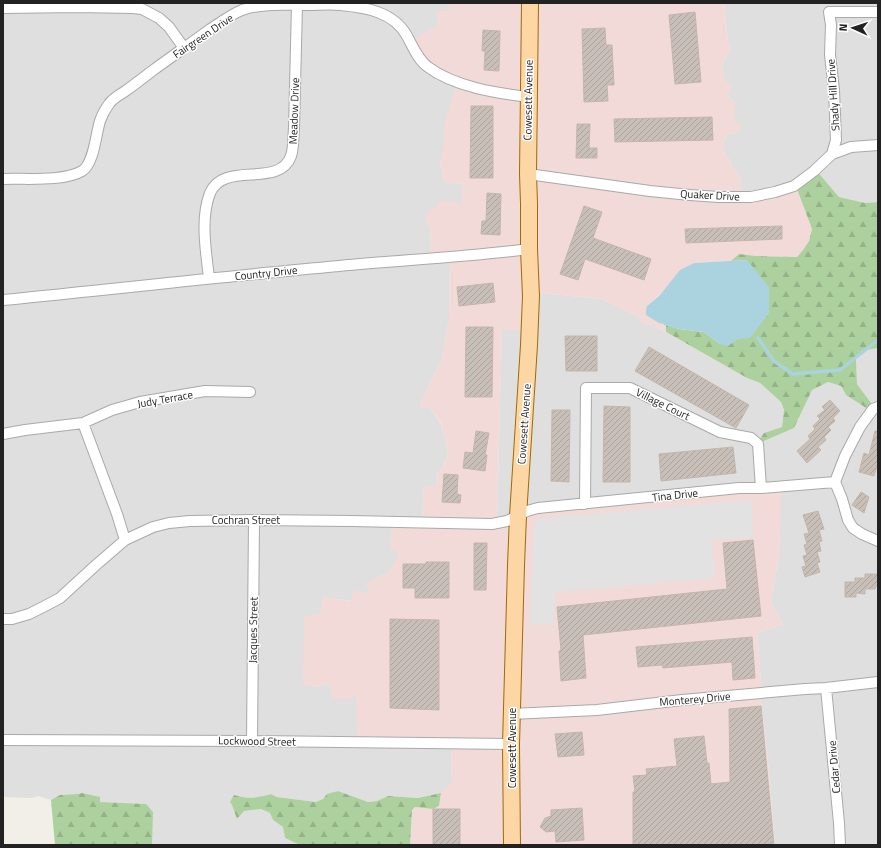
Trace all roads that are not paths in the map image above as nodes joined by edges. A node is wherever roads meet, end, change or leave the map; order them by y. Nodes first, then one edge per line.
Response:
1 (298, 5) junction
2 (529, 7) edge
3 (3, 8) edge
4 (878, 12) edge
5 (184, 48) junction
6 (528, 98) junction
7 (878, 145) edge
8 (832, 154) junction
9 (528, 174) junction
10 (3, 179) edge
11 (529, 249) junction
12 (208, 278) junction
13 (3, 300) edge
14 (250, 392) dead end
15 (878, 406) edge
16 (83, 423) junction
17 (3, 434) edge
18 (834, 482) junction
19 (761, 488) junction
20 (585, 504) junction
21 (518, 516) junction
22 (254, 520) junction
23 (125, 540) junction
24 (878, 541) edge
25 (3, 620) edge
26 (878, 682) edge
27 (826, 688) junction
28 (511, 714) junction
29 (3, 740) edge
30 (252, 741) junction
31 (511, 744) junction
32 (512, 845) edge
33 (840, 845) edge

1 - 5 street, Fairgreen Drive
1 - 6 street, Fairgreen Drive
1 - 12 street, Meadow Drive
2 - 6 main road, Cowesett Avenue
3 - 5 street
4 - 8 street, Shady Hill Drive
5 - 10 street, Fairgreen Drive
6 - 9 main road, Cowesett Avenue
7 - 8 street, Quaker Drive
8 - 9 street, Quaker Drive
9 - 11 main road, Cowesett Avenue
11 - 12 street, Country Drive
11 - 21 main road, Cowesett Avenue
12 - 13 street, Country Drive
14 - 16 street, Judy Terrace
15 - 18 street
16 - 17 street, Judy Terrace
16 - 23 street
18 - 19 street, Tina Drive
18 - 24 street
19 - 20 street, Tina Drive
19 - 20 street, Village Court
20 - 21 street, Tina Drive
21 - 22 street, Cochran Street
21 - 28 main road, Cowesett Avenue
22 - 23 street, Cochran Street
22 - 30 street, Jacques Street
23 - 25 street, Cochran Street
26 - 27 street, Monterey Drive
27 - 28 street, Monterey Drive
27 - 33 street, Cedar Drive
28 - 31 main road, Cowesett Avenue
29 - 30 street, Lockwood Street
30 - 31 street, Lockwood Street
31 - 32 main road, Cowesett Avenue

